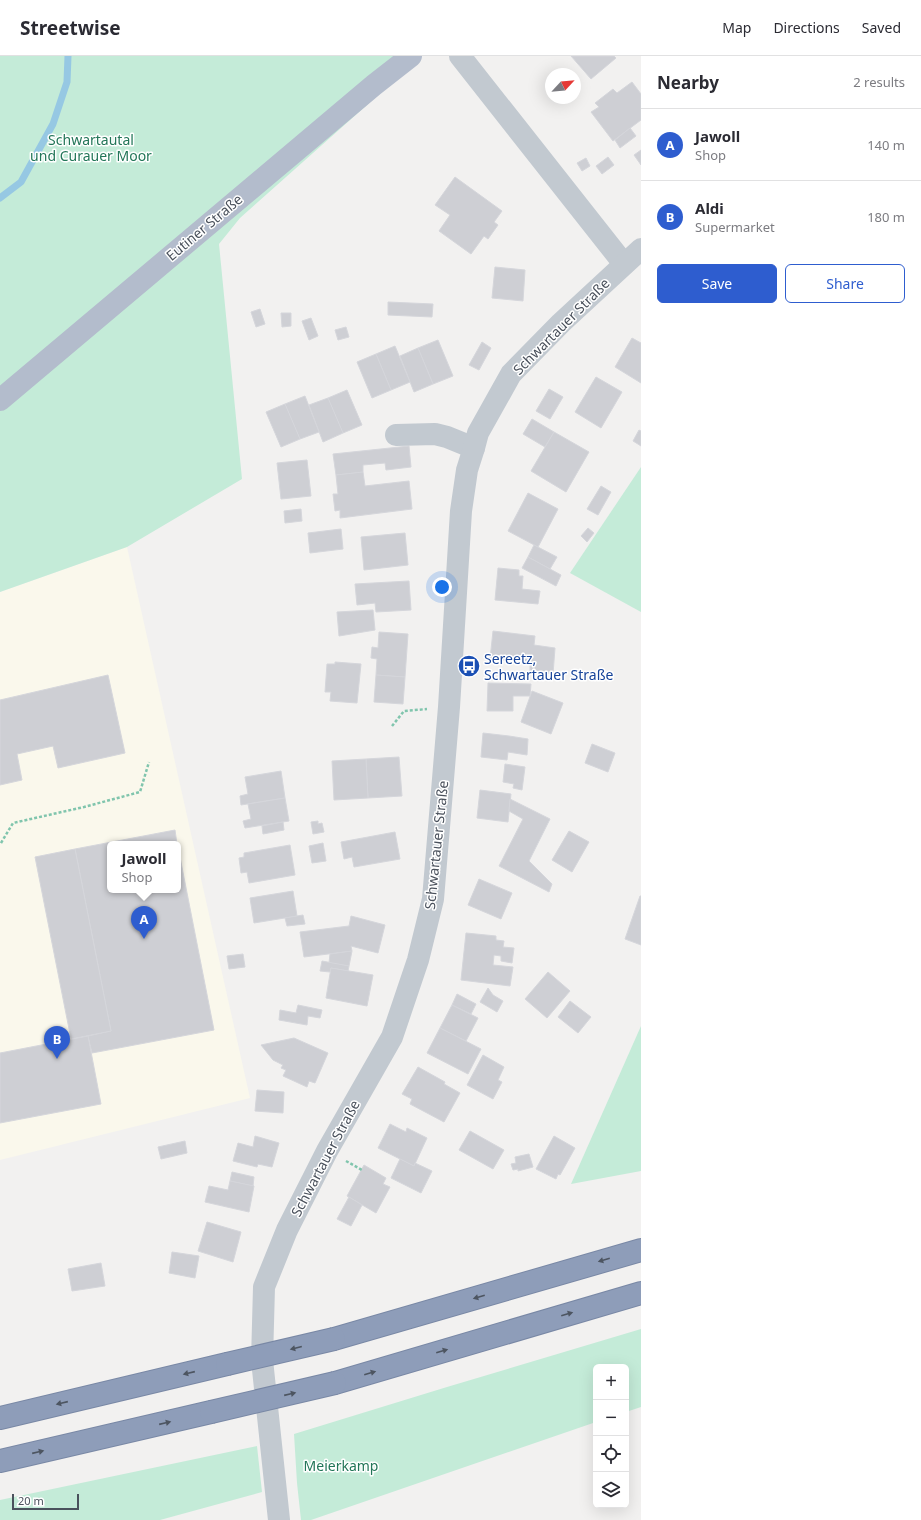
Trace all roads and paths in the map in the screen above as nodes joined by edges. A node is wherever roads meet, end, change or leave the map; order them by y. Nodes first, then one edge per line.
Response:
1 (411, 56) edge
2 (460, 56) edge
3 (641, 249) edge
4 (624, 264) junction
5 (0, 400) edge
6 (396, 435) dead end
7 (474, 448) junction
8 (450, 707) junction
9 (392, 726) dead end
10 (149, 762) dead end
11 (1, 843) edge
12 (641, 1250) edge
13 (641, 1293) edge
14 (0, 1418) edge
15 (0, 1461) edge
16 (279, 1520) edge

1 - 5 main road, Eutiner Straße
2 - 4 street
3 - 4 street, Schwartauer Straße
4 - 7 street, Schwartauer Straße
6 - 7 street
7 - 8 street, Schwartauer Straße
8 - 9 path
8 - 16 street, Schwartauer Straße
10 - 11 path
12 -> 14 highway, bridge
15 -> 13 highway, bridge

